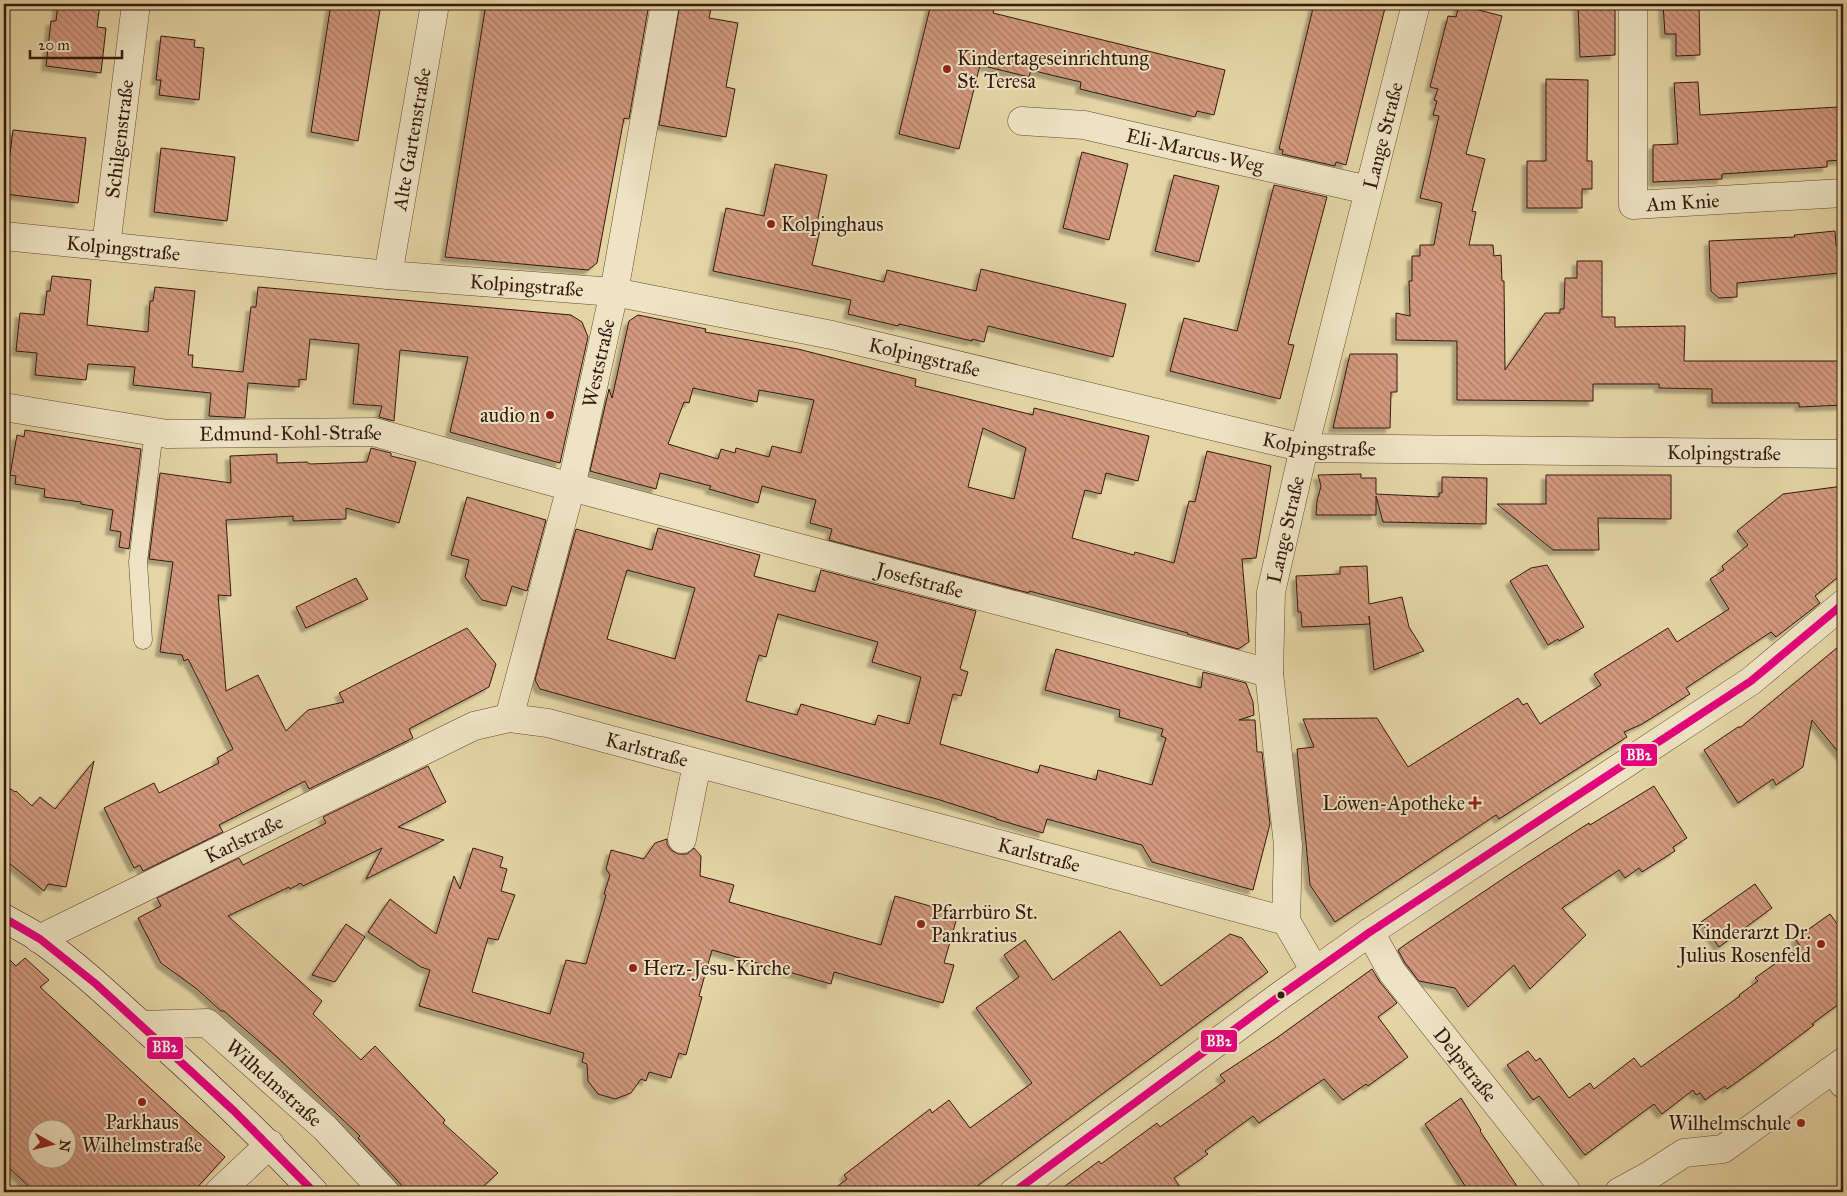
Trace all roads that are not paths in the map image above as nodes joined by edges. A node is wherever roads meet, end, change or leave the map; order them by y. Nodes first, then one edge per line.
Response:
1 (136, 4) edge
2 (435, 4) edge
3 (665, 4) edge
4 (1416, 4) edge
5 (1633, 4) edge
6 (1022, 121) dead end
7 (1368, 190) junction
8 (1843, 193) edge
9 (4, 236) edge
10 (106, 246) junction
11 (388, 275) junction
12 (614, 292) junction
13 (4, 407) edge
14 (154, 432) junction
15 (1304, 448) junction
16 (1843, 454) edge
17 (571, 487) junction
18 (1843, 604) edge
19 (143, 640) dead end
20 (1269, 673) junction
21 (509, 718) junction
22 (697, 764) junction
23 (682, 839) dead end
24 (4, 918) edge
25 (1286, 921) junction
26 (1370, 932) junction
27 (39, 939) junction
28 (1315, 971) junction
29 (142, 1025) junction
30 (1837, 1074) edge
31 (270, 1144) junction
32 (219, 1192) edge
33 (314, 1192) edge
34 (385, 1192) edge
35 (1014, 1192) edge
36 (1567, 1192) edge
37 (1619, 1192) edge

1 - 10 street, Schilgenstraße
2 - 11 street, Alte Gartenstraße
3 - 12 street, Weststraße
4 - 7 street, Lange Straße
5 - 8 street, Am Knie
6 - 7 street, Eli-Marcus-Weg
7 - 15 street, Lange Straße
9 - 10 street, Kolpingstraße
10 - 11 street, Kolpingstraße
11 - 12 street, Kolpingstraße
12 - 15 street, Kolpingstraße
12 - 17 street, Weststraße
13 - 14 street, Edmund-Kohl-Straße
14 - 17 street, Edmund-Kohl-Straße
14 - 19 lane
15 - 16 street, Kolpingstraße
15 - 20 street, Lange Straße
17 - 20 street, Josefstraße
17 - 21 street, Weststraße
18 - 26 street
20 - 25 street, Lange Straße
21 - 22 street, Karlstraße
21 - 27 street, Karlstraße
22 - 23 street
22 - 25 street, Karlstraße
24 - 27 street
25 - 28 street
26 - 28 street
26 - 36 street, Delpstraße
27 - 29 street
28 - 35 street
29 - 31 street
29 - 34 street, Wilhelmstraße
30 - 37 street
31 - 32 street
31 - 33 street

